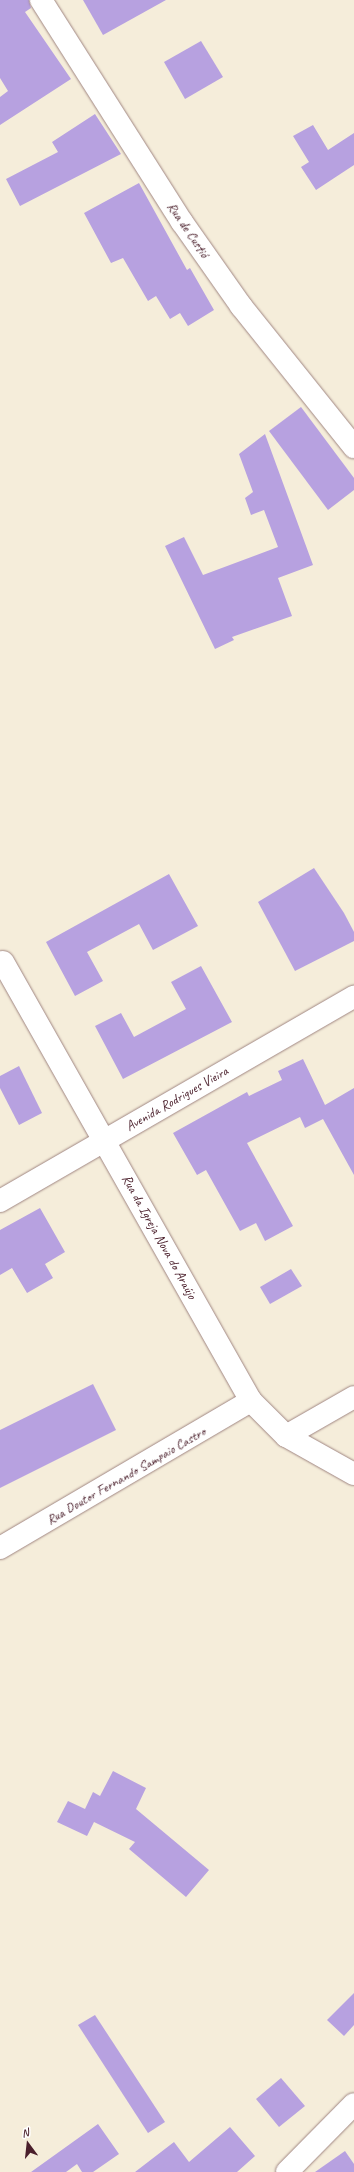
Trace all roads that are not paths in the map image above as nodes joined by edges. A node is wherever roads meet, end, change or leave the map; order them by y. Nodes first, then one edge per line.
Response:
1 (41, 0) edge
2 (354, 447) edge
3 (3, 962) dead end
4 (354, 997) edge
5 (105, 1140) junction
6 (0, 1201) edge
7 (354, 1397) edge
8 (251, 1401) junction
9 (286, 1436) junction
10 (354, 1474) edge
11 (0, 1548) edge
12 (354, 2104) edge
13 (287, 2172) edge

1 - 2 street, Rua de Custió
3 - 5 street, Rua da Igreja Nova do Araújo
4 - 5 street, Avenida Rodrigues Vieira
5 - 6 street, Avenida Rodrigues Vieira
5 - 8 street, Rua da Igreja Nova do Araújo
7 - 9 street
8 - 9 street, Rua da Igreja Nova do Araújo
8 - 11 street, Rua Doutor Fernando Sampaio Castro
9 - 10 street, Rua da Igreja Nova do Araújo
12 - 13 street

